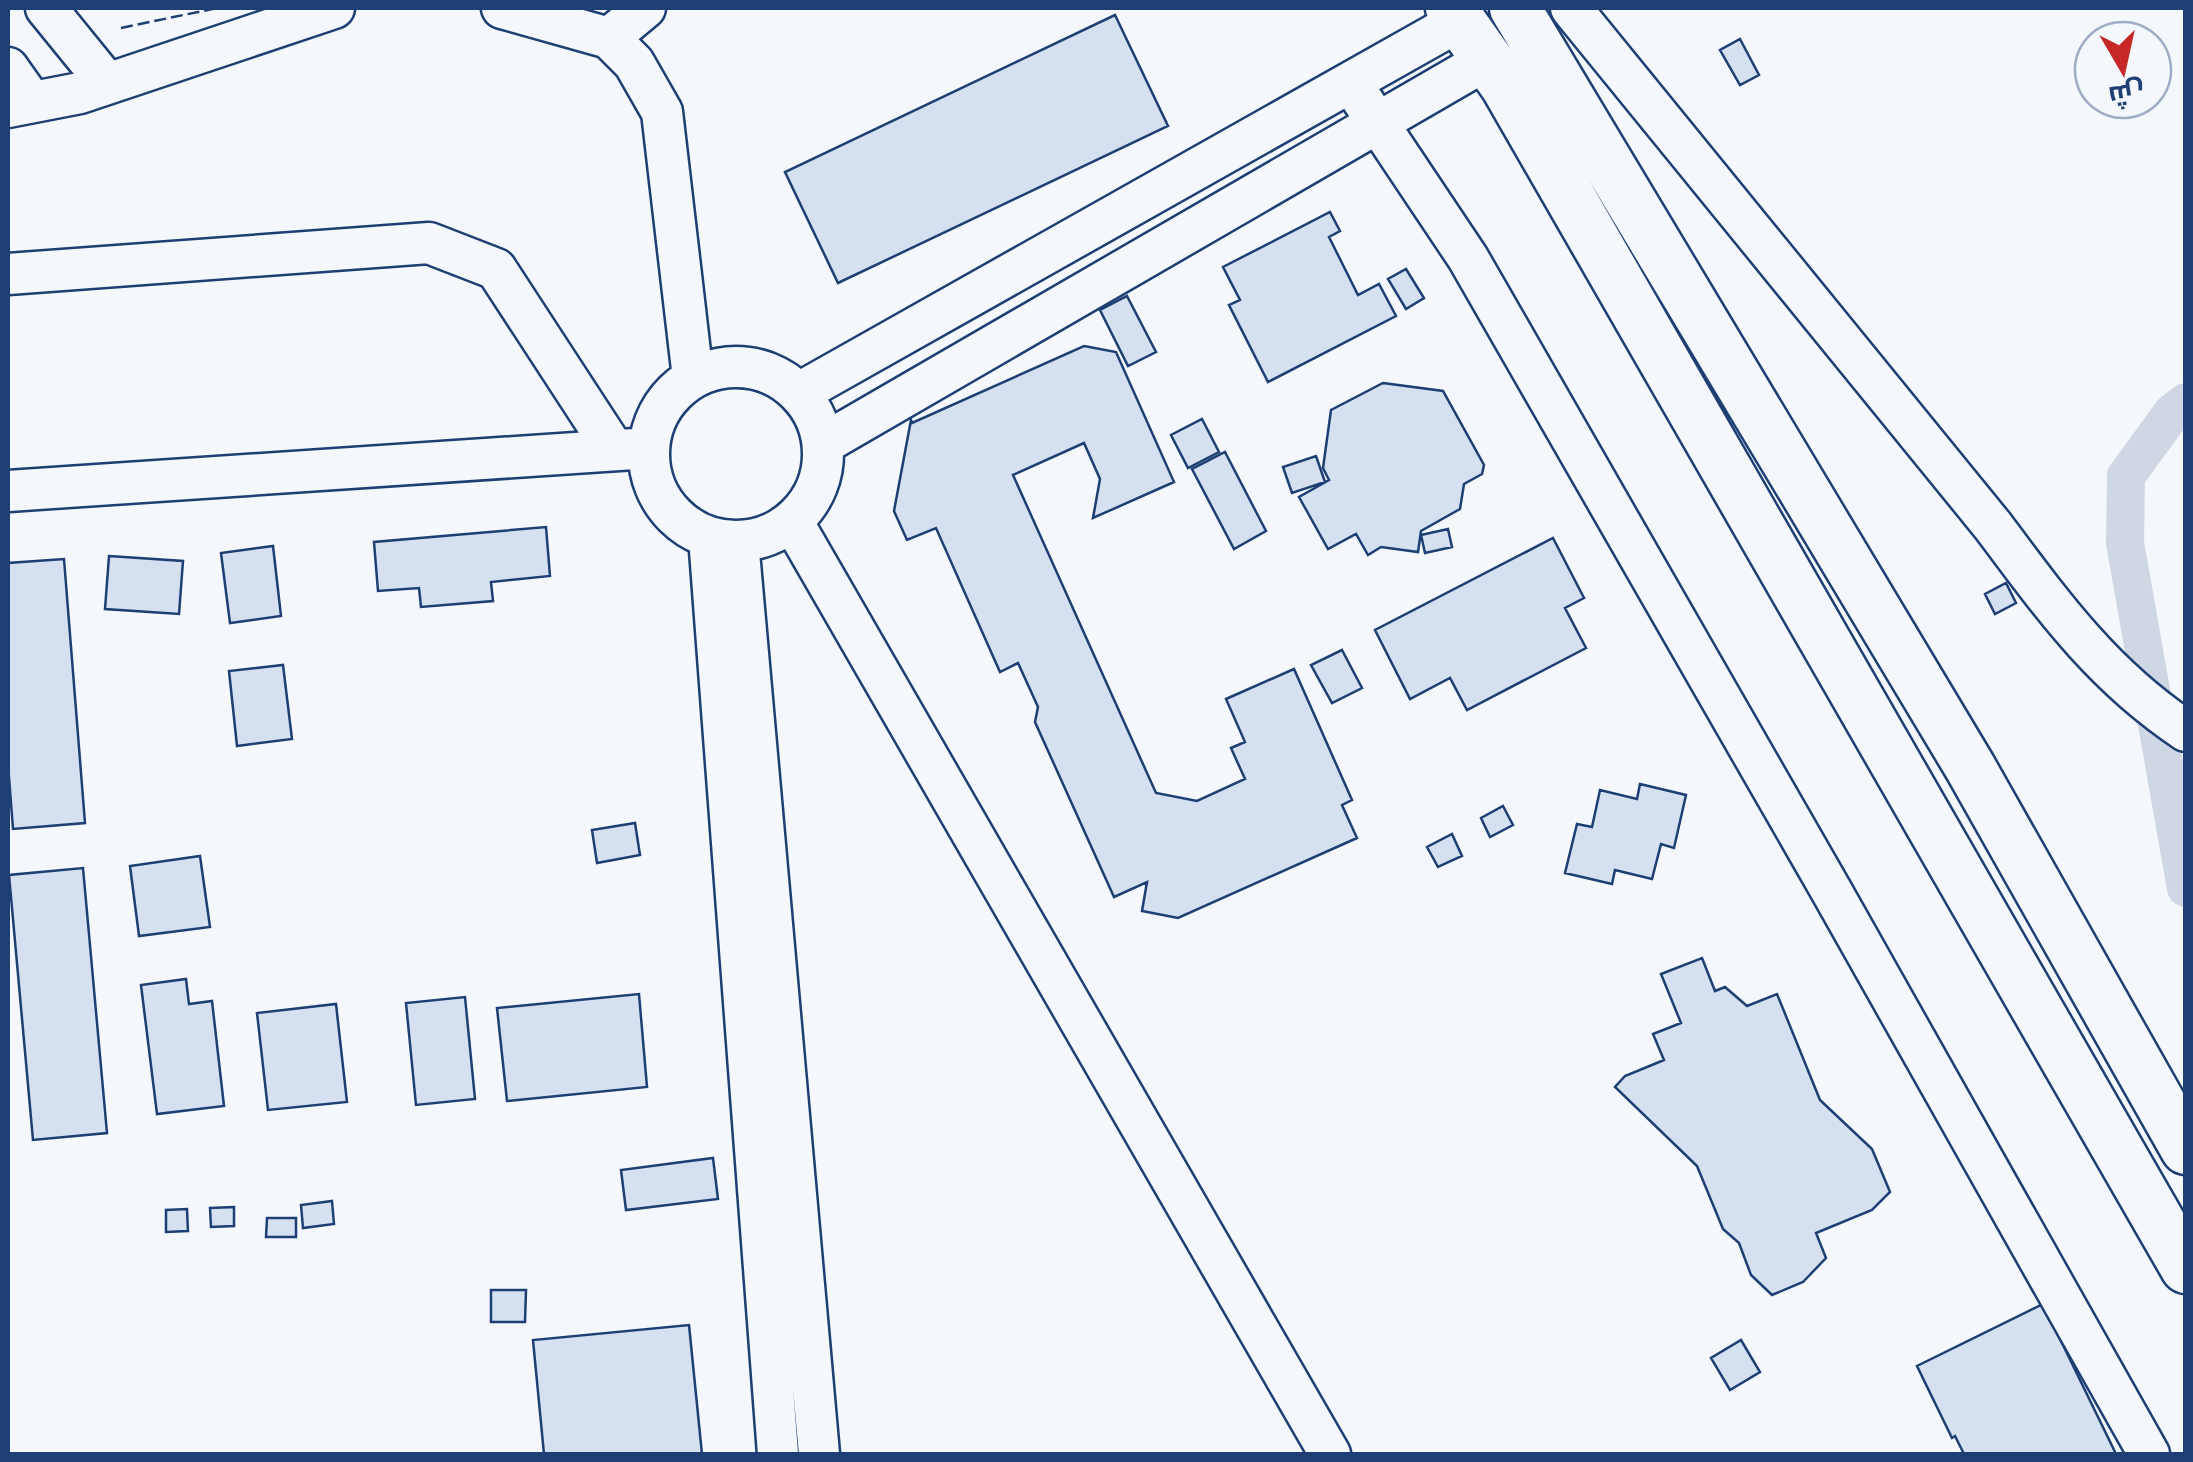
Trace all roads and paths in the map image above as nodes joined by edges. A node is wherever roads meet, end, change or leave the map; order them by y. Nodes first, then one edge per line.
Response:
1 (46, 8) edge
2 (334, 8) edge
3 (502, 8) edge
4 (645, 8) edge
5 (1514, 8) edge
6 (1571, 8) edge
7 (1466, 29) edge
8 (609, 38) junction
9 (8, 68) edge
10 (1351, 82) junction
11 (108, 83) junction
12 (20, 104) edge
13 (1377, 124) junction
14 (8, 274) edge
15 (693, 378) junction
16 (799, 393) junction
17 (824, 444) junction
18 (632, 449) junction
19 (8, 490) edge
20 (792, 521) junction
21 (724, 539) junction
22 (2186, 731) edge
23 (2186, 1149) edge
24 (2186, 1268) edge
25 (778, 1454) edge
26 (819, 1454) edge
27 (1330, 1454) edge
28 (2149, 1454) edge

1 - 11 street
2 - 11 street
3 - 8 street
4 - 8 street
5 - 23 main road
6 - 22 street
7 - 10 street
7 - 13 street
7 - 24 main road
8 - 15 street
9 - 12 street
10 - 13 street
10 - 16 street
11 - 12 street
13 - 17 street
13 - 28 street
14 - 18 street
15 - 16 street
15 - 18 street
16 - 17 street
17 - 20 street
18 - 19 street
18 - 21 street
20 - 21 street
20 - 27 street
21 - 25 street
21 - 26 street

